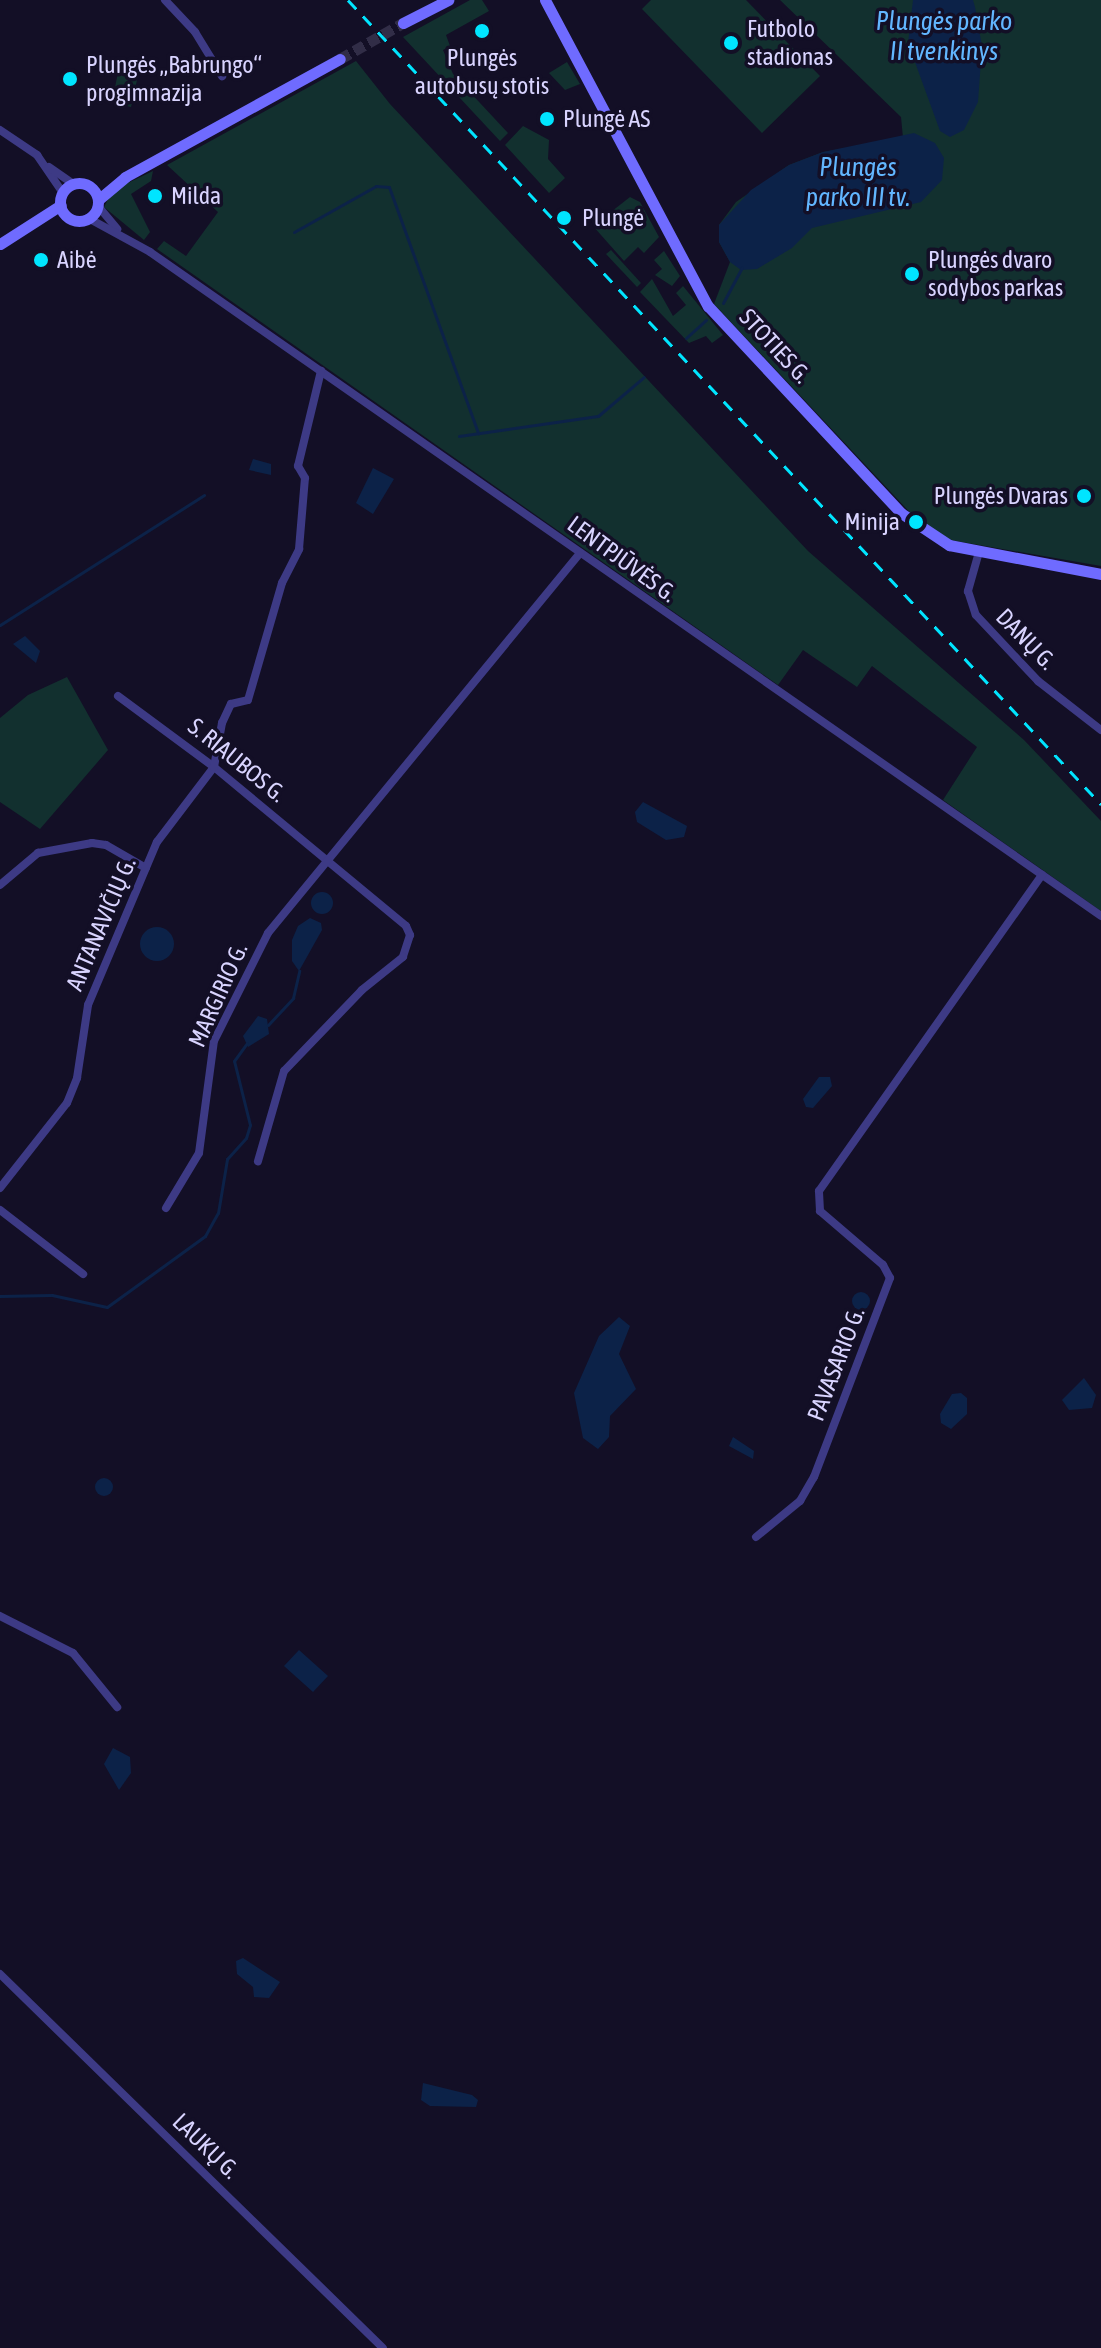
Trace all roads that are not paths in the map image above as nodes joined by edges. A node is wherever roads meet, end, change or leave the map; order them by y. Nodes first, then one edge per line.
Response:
1 (165, 0) edge
2 (448, 0) edge
3 (545, 0) edge
4 (403, 23) tunnel mouth
5 (340, 59) tunnel mouth
6 (222, 76) dead end
7 (0, 130) edge
8 (45, 164) junction
9 (125, 177) junction
10 (73, 184) junction
11 (91, 187) junction
12 (62, 199) junction
13 (98, 203) junction
14 (68, 216) junction
15 (88, 218) junction
16 (34, 226) junction
17 (120, 233) junction
18 (0, 244) edge
19 (321, 371) junction
20 (979, 552) junction
21 (580, 553) junction
22 (1101, 574) edge
23 (118, 696) dead end
24 (1101, 730) edge
25 (214, 767) junction
26 (328, 860) junction
27 (146, 868) junction
28 (1042, 875) junction
29 (0, 885) edge
30 (1101, 916) edge
31 (258, 1161) dead end
32 (0, 1188) edge
33 (166, 1208) dead end
34 (0, 1210) edge
35 (83, 1274) dead end
36 (756, 1537) dead end
37 (0, 1616) edge
38 (117, 1707) dead end
39 (0, 1974) edge
40 (383, 2348) edge

1 - 6 street
2 - 4 main road
3 - 20 main road, STOTIES G.
5 - 9 main road
7 - 8 street
8 - 10 street
8 - 12 street
9 - 11 main road
9 - 13 main road
10 - 11 main road
10 - 12 main road
11 - 13 main road
12 - 14 main road
12 - 16 main road
13 - 15 main road
13 - 17 street, LENTPJŪVĖS G.
14 - 15 main road
14 - 16 main road
15 - 17 street, LENTPJŪVĖS G.
16 - 18 main road
17 - 19 street, LENTPJŪVĖS G.
19 - 21 street, LENTPJŪVĖS G.
19 - 25 street
20 - 22 main road, STOTIES G.
20 - 24 street, DANŲ G.
21 - 26 street, MARGIRIO G.
21 - 28 street, LENTPJŪVĖS G.
23 - 25 street, S. RIAUBOS G.
25 - 26 street, S. RIAUBOS G.
25 - 27 street, ANTANAVIČIŲ G.
26 - 31 street, S. RIAUBOS G.
26 - 33 street, MARGIRIO G.
27 - 29 street
27 - 32 street, ANTANAVIČIŲ G.
28 - 30 street, LENTPJŪVĖS G.
28 - 36 street, PAVASARIO G.
34 - 35 street
37 - 38 street
39 - 40 street, LAUKŲ G.

